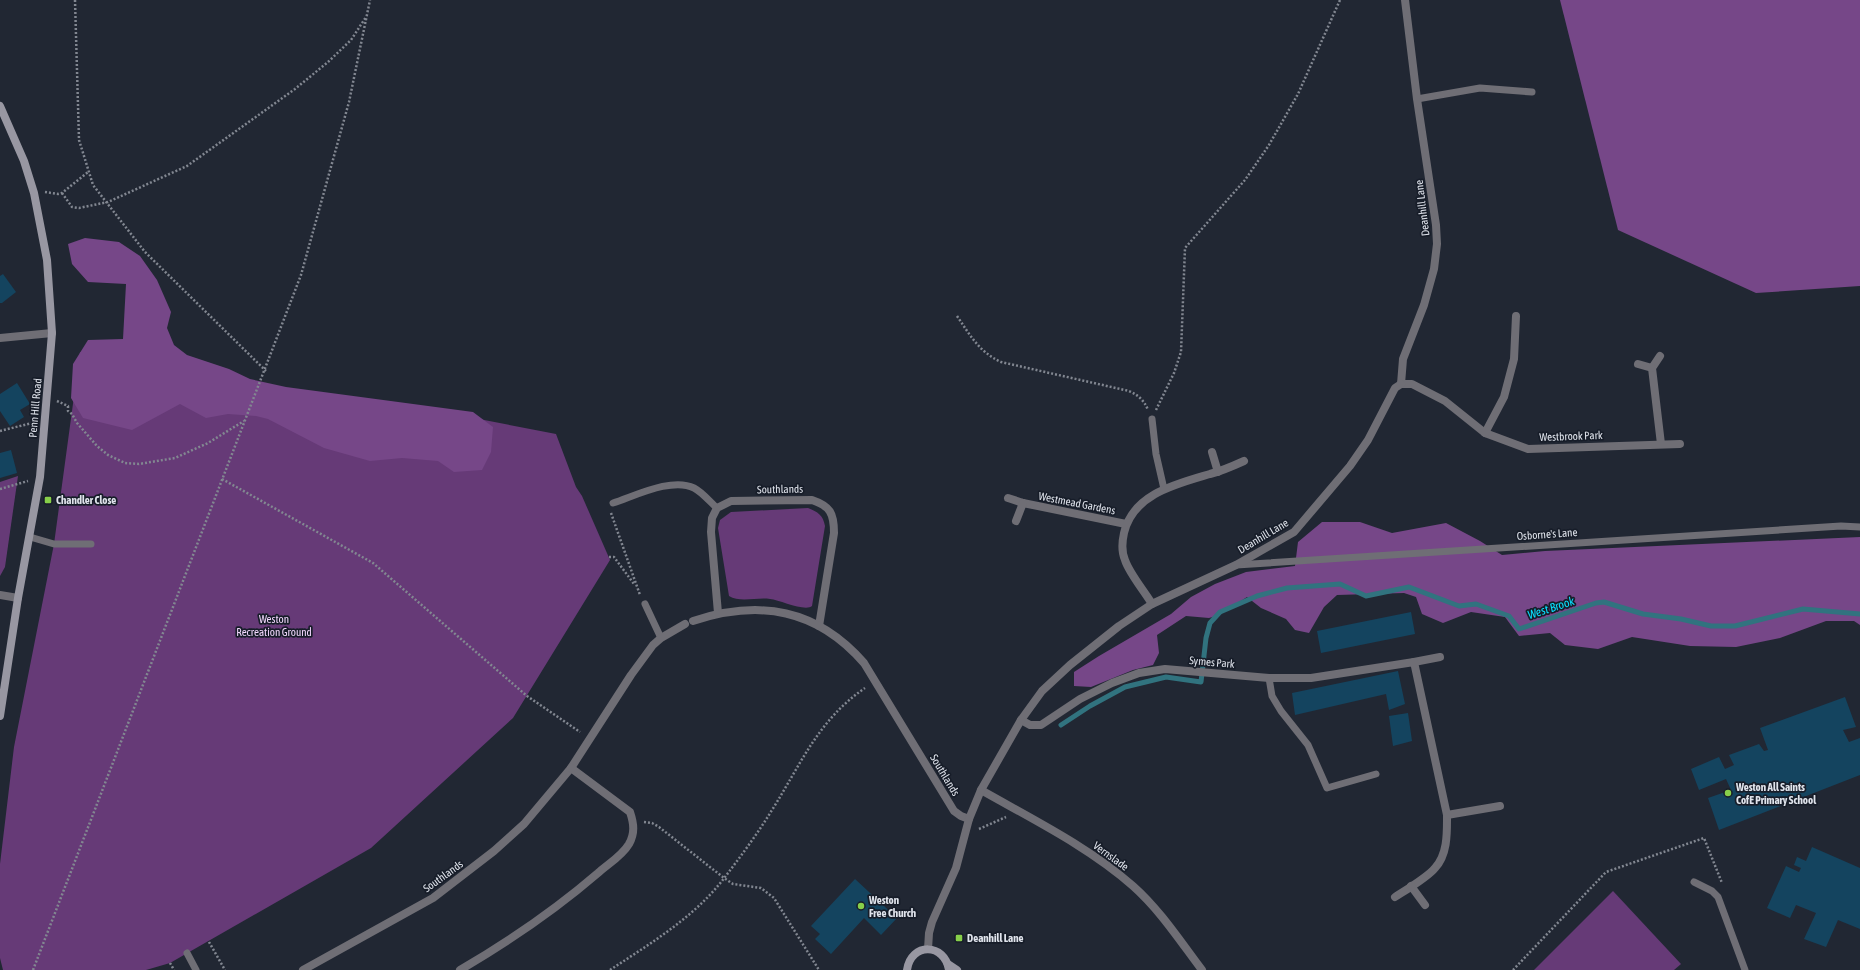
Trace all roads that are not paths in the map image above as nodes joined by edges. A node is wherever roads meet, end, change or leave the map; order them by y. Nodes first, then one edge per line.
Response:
1 (1405, 0) edge
2 (1532, 92) dead end
3 (1417, 99) junction
4 (0, 106) edge
5 (1516, 316) dead end
6 (52, 333) junction
7 (0, 338) edge
8 (1660, 356) dead end
9 (1638, 364) dead end
10 (1652, 368) junction
11 (1401, 384) junction
12 (1152, 420) road end
13 (1485, 433) junction
14 (1661, 444) junction
15 (1680, 444) dead end
16 (1212, 452) dead end
17 (1244, 461) dead end
18 (1218, 472) junction
19 (1164, 489) junction
20 (1008, 498) dead end
21 (613, 503) road end
22 (1023, 503) junction
23 (717, 508) junction
24 (1016, 521) dead end
25 (1126, 524) junction
26 (1860, 527) edge
27 (30, 537) junction
28 (91, 544) dead end
29 (1236, 565) junction
30 (0, 596) edge
31 (18, 598) junction
32 (644, 604) road end
33 (1152, 604) junction
34 (718, 612) junction
35 (693, 621) dead end
36 (685, 624) dead end
37 (819, 626) junction
38 (661, 638) junction
39 (1440, 657) dead end
40 (1414, 662) junction
41 (1269, 678) junction
42 (0, 716) edge
43 (1021, 720) junction
44 (571, 768) junction
45 (1376, 774) dead end
46 (982, 790) junction
47 (1500, 806) dead end
48 (1447, 815) junction
49 (969, 819) junction
50 (1694, 882) dead end
51 (1411, 886) junction
52 (1395, 897) dead end
53 (1425, 905) dead end
54 (928, 949) junction
55 (187, 954) dead end
56 (908, 966) edge
57 (948, 967) edge
58 (196, 970) edge
59 (303, 970) edge
60 (460, 970) edge
61 (900, 970) edge
62 (957, 970) edge
63 (1202, 970) edge
64 (1746, 970) edge

1 - 3 street, Deanhill Lane
2 - 3 lane
3 - 11 street, Deanhill Lane
4 - 6 street, Penn Hill Road
5 - 13 street
6 - 7 street
6 - 27 street, Penn Hill Road
8 - 10 street
9 - 10 street
10 - 14 street
11 - 13 street, Westbrook Park
11 - 29 street, Deanhill Lane
12 - 19 lane
13 - 14 street, Westbrook Park
14 - 15 street, Westbrook Park
16 - 18 street
17 - 18 street, Westmead Gardens
18 - 19 street, Westmead Gardens
19 - 25 street, Westmead Gardens
20 - 22 street, Westmead Gardens
21 - 23 lane
22 - 24 street, Westmead Gardens
22 - 25 street, Westmead Gardens
23 - 34 street
23 - 37 street, Southlands
25 - 33 street, Westmead Gardens
26 - 29 lane, Osborne's Lane
27 - 28 lane
27 - 31 street, Penn Hill Road
29 - 33 street, Deanhill Lane
30 - 31 street
31 - 42 street, Penn Hill Road
32 - 38 lane
33 - 43 street, Deanhill Lane
34 - 35 street, Southlands
34 - 37 street, Southlands
36 - 38 street, Southlands
37 - 49 street, Southlands
38 - 44 street, Southlands
39 - 40 street, Symes Park
40 - 41 street, Symes Park
40 - 48 street
41 - 43 street, Symes Park
41 - 45 lane
43 - 46 street, Deanhill Lane
44 - 59 street, Southlands
44 - 60 street
46 - 49 street, Deanhill Lane
46 - 63 street, Vernslade
47 - 48 street
48 - 51 street
49 - 54 street, Deanhill Lane
50 - 64 lane
51 - 52 street
51 - 53 street
54 - 56 street
54 - 57 street
55 - 58 lane
56 - 61 street
57 - 62 street

